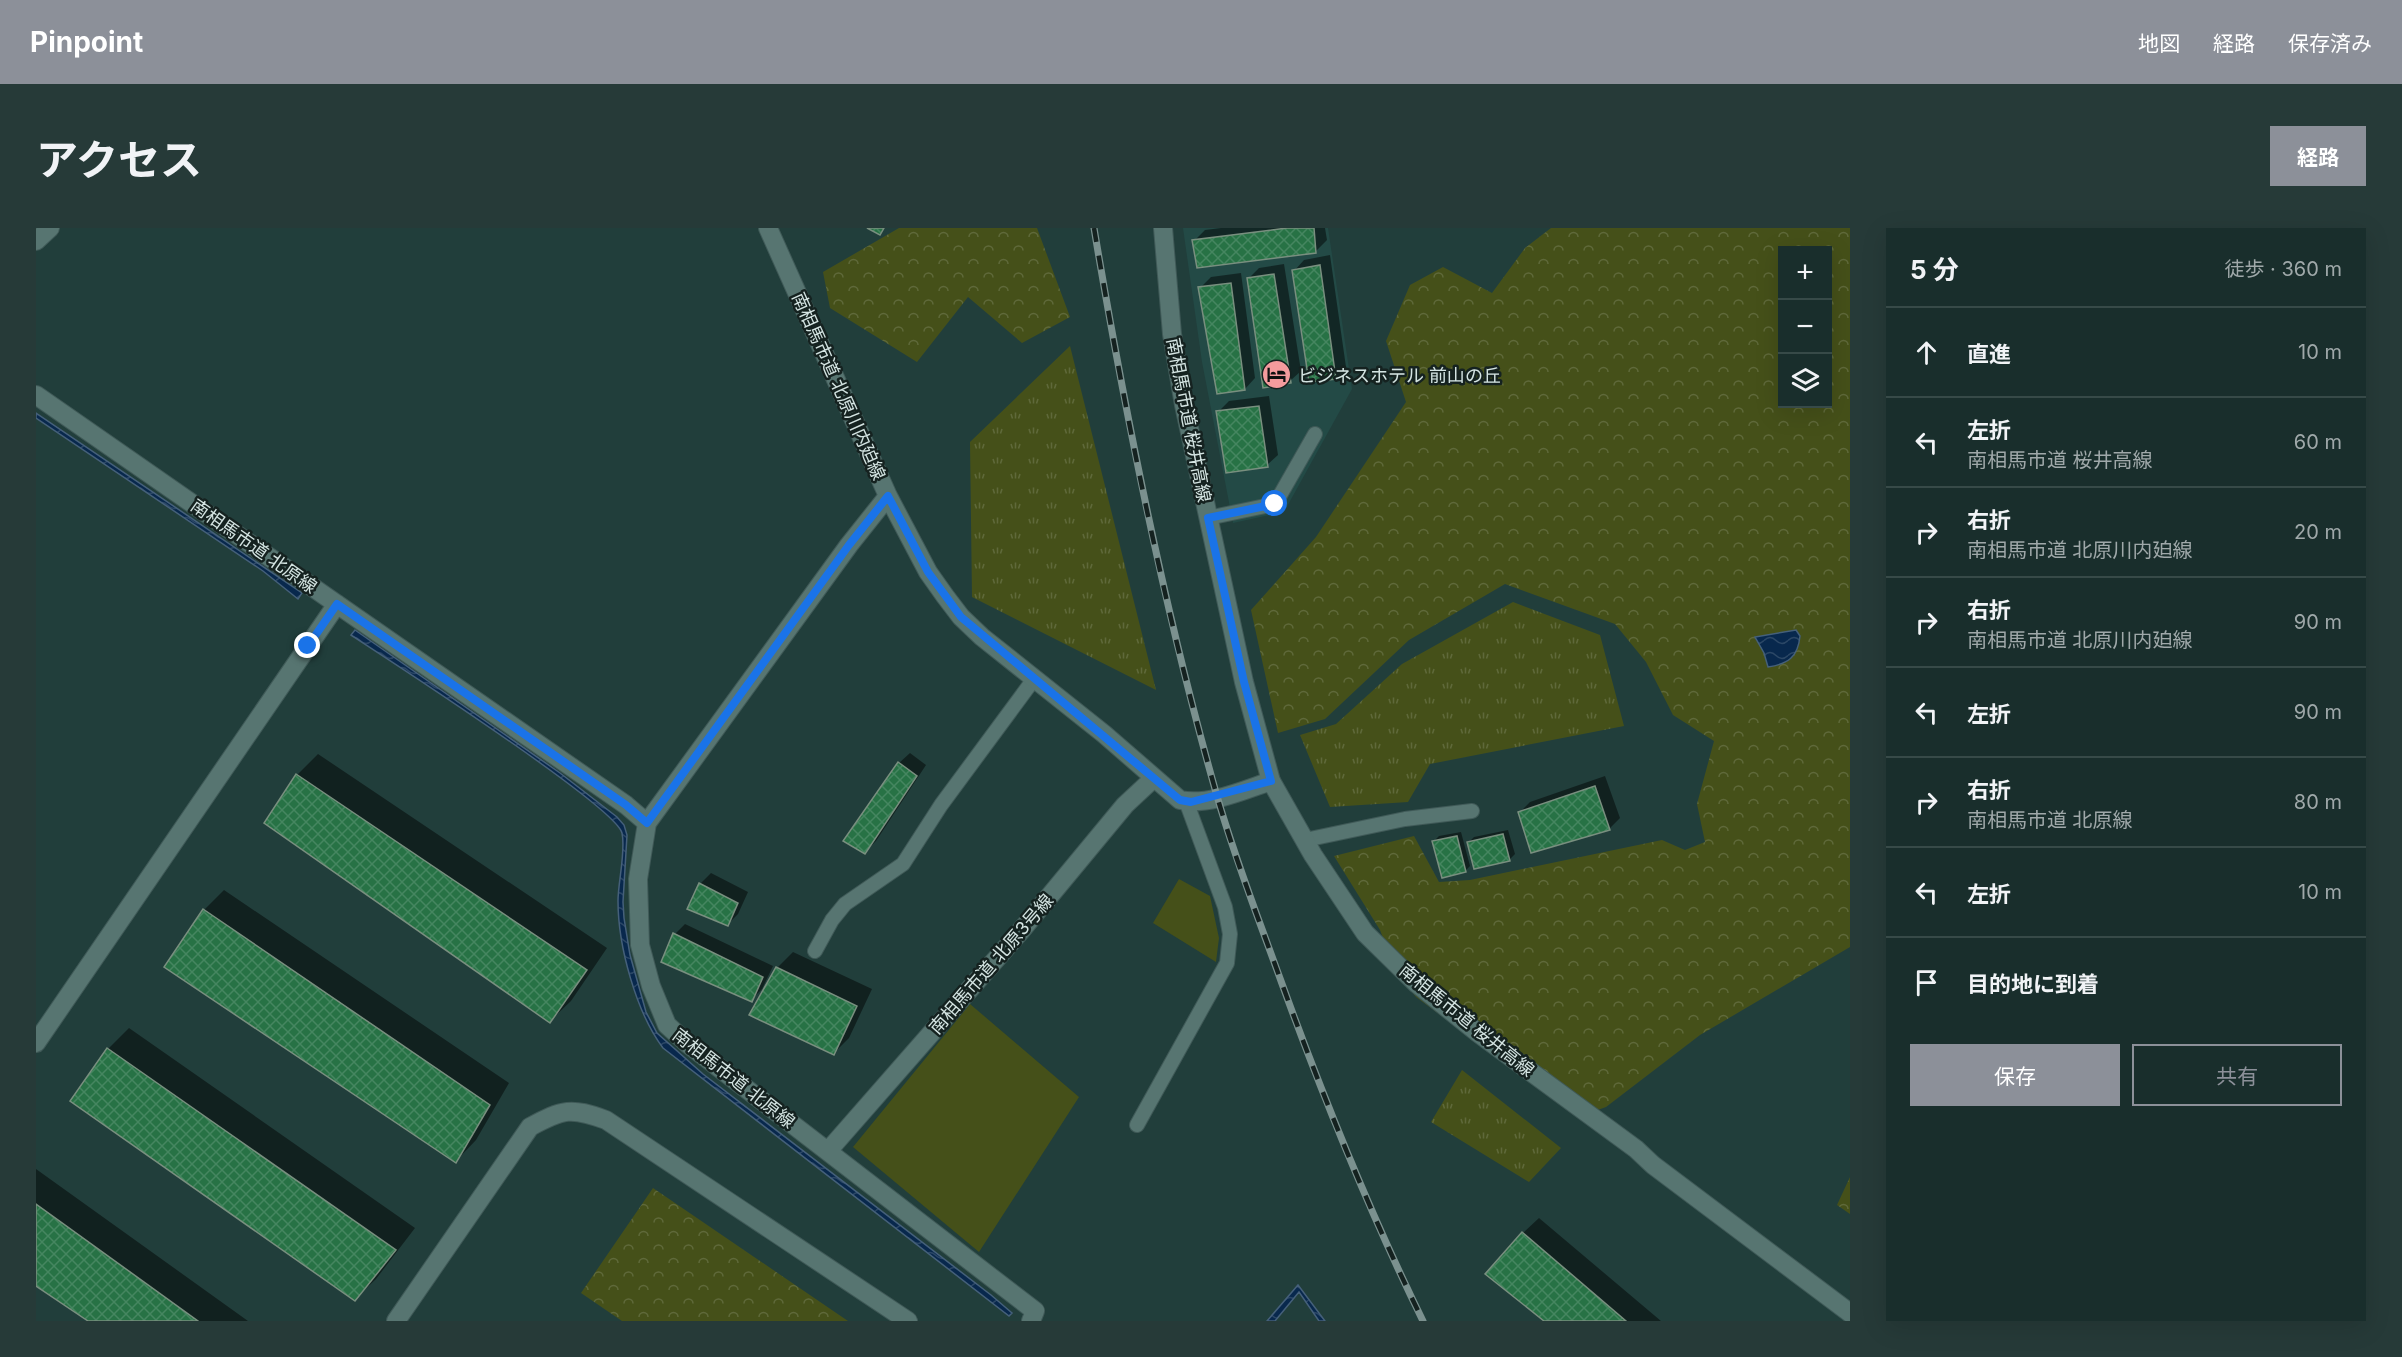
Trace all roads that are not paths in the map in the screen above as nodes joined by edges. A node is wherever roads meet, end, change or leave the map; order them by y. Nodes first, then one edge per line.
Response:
1 (50, 228) edge
2 (768, 228) edge
3 (1163, 228) edge
4 (36, 241) edge
5 (36, 395) edge
6 (1316, 434) dead end
7 (888, 496) junction
8 (1208, 518) junction
9 (337, 604) junction
10 (1034, 679) junction
11 (1154, 778) junction
12 (1271, 781) junction
13 (1186, 801) junction
14 (1472, 811) dead end
15 (647, 823) junction
16 (1305, 840) junction
17 (815, 951) dead end
18 (36, 1043) edge
19 (1137, 1125) dead end
20 (828, 1151) junction
21 (1850, 1313) edge
22 (396, 1321) edge
23 (908, 1321) edge
24 (1031, 1321) edge

1 - 4 street
2 - 7 street, 南相馬市道 北原川内廹線
3 - 8 street, 南相馬市道 桜井高線
5 - 9 street, 南相馬市道 北原線
6 - 8 lane
7 - 10 street, 南相馬市道 北原川内廹線
7 - 15 street
8 - 12 street, 南相馬市道 桜井高線
9 - 15 street, 南相馬市道 北原線
9 - 18 street
10 - 11 street, 南相馬市道 北原川内廹線
10 - 17 lane
11 - 13 street, 南相馬市道 北原川内廹線
11 - 20 street, 南相馬市道 北原3号線
12 - 13 street
12 - 16 street, 南相馬市道 桜井高線
13 - 19 lane
14 - 16 lane
15 - 20 street, 南相馬市道 北原線
16 - 21 street, 南相馬市道 桜井高線
20 - 24 street, 南相馬市道 北原線
22 - 23 street

